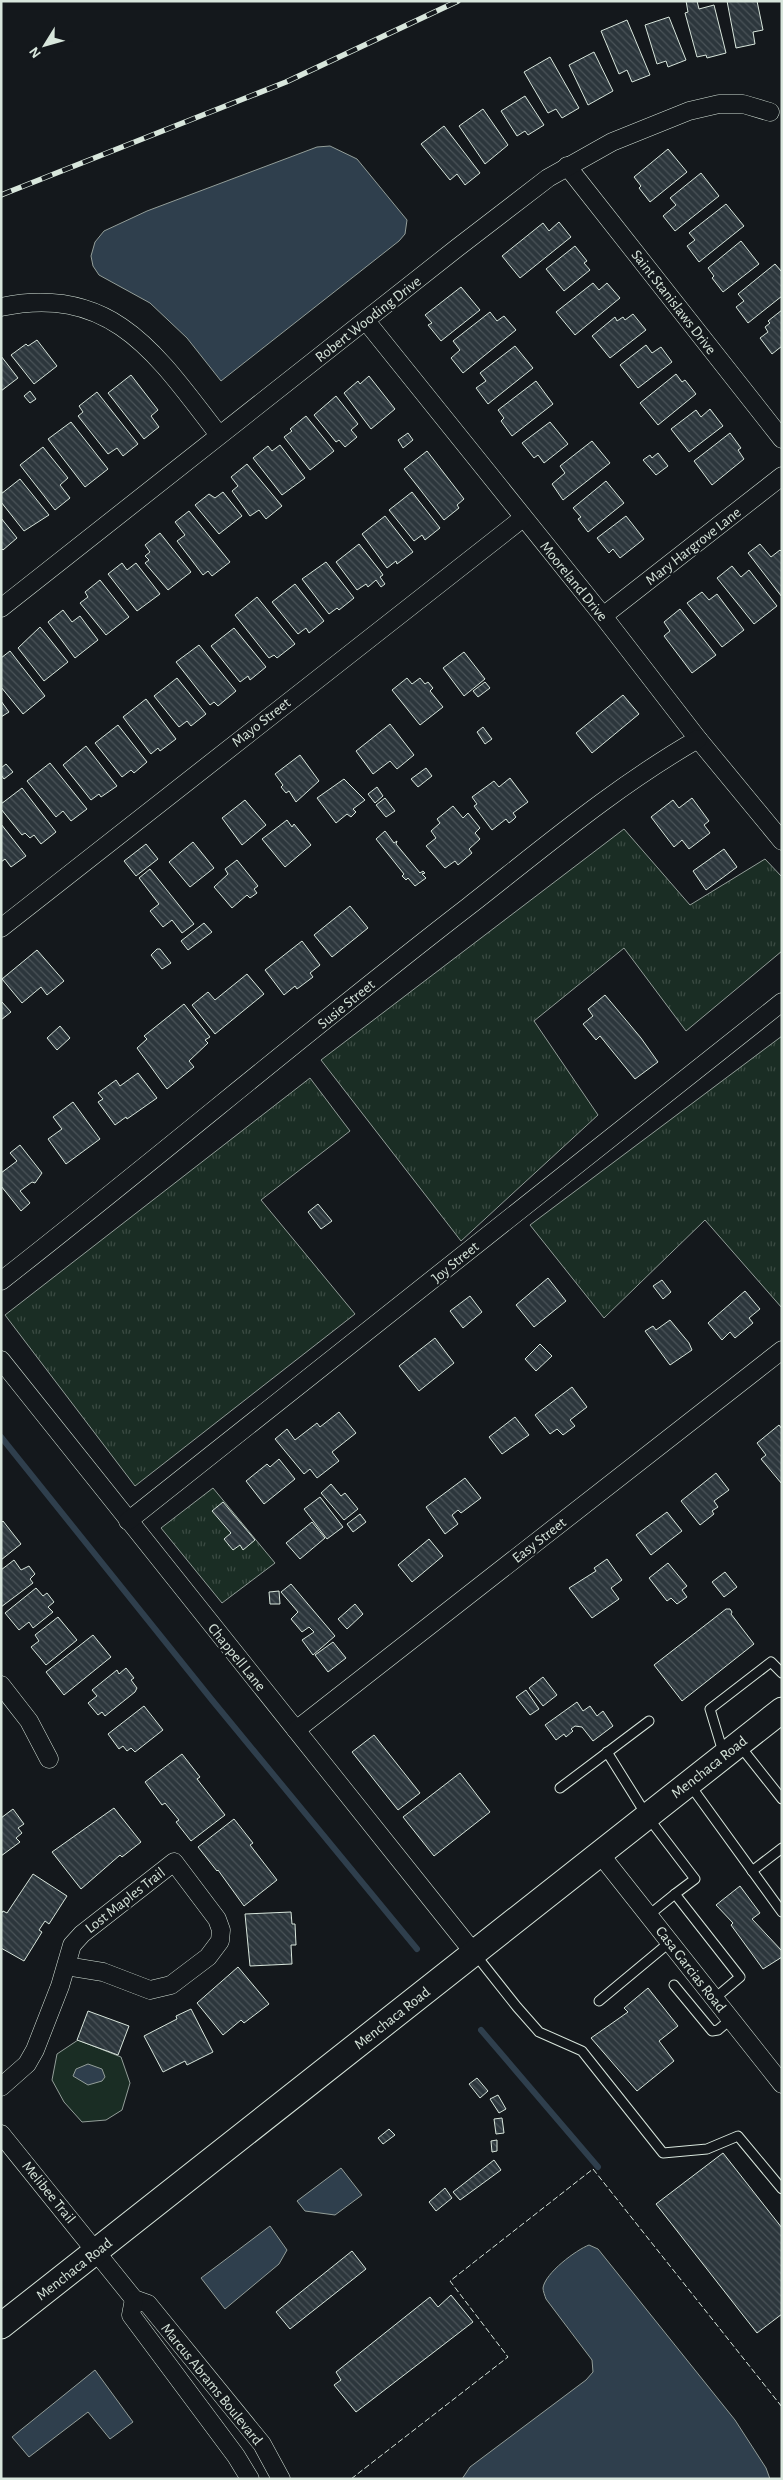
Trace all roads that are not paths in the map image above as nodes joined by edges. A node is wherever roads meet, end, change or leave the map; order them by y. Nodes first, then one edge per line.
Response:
1 (770, 112) dead end
2 (567, 166) junction
3 (1, 307) edge
4 (366, 322) junction
5 (219, 435) junction
6 (782, 439) edge
7 (782, 476) edge
8 (523, 518) junction
9 (1, 608) edge
10 (603, 616) junction
11 (698, 739) junction
12 (782, 841) edge
13 (1, 928) edge
14 (782, 1002) edge
15 (1, 1281) edge
16 (782, 1350) edge
17 (1, 1360) edge
18 (128, 1521) junction
19 (782, 1672) edge
20 (1, 1685) edge
21 (777, 1716) edge
22 (649, 1720) dead end
23 (296, 1730) junction
24 (732, 1750) junction
25 (607, 1752) junction
26 (49, 1759) dead end
27 (688, 1782) junction
28 (560, 1788) dead end
29 (782, 1799) edge
30 (647, 1816) junction
31 (782, 1848) edge
32 (600, 1854) junction
33 (752, 1871) junction
34 (675, 1894) junction
35 (782, 1912) edge
36 (649, 1915) junction
37 (670, 1942) junction
38 (474, 1953) junction
39 (66, 1966) junction
40 (674, 1985) dead end
41 (714, 1999) junction
42 (599, 2001) dead end
43 (730, 2019) junction
44 (782, 2084) edge
45 (1, 2087) edge
46 (1, 2134) edge
47 (782, 2189) edge
48 (96, 2251) junction
49 (134, 2299) junction
50 (1, 2326) edge
51 (250, 2479) edge
52 (281, 2479) edge

1 - 2 street, Robert Wooding Drive
2 - 4 street, Robert Wooding Drive
2 - 6 street, Saint Stanislaws Drive
3 - 5 street
4 - 5 street, Robert Wooding Drive
4 - 8 street, Mooreland Drive
5 - 9 street, Robert Wooding Drive
7 - 10 street, Mary Hargrove Lane
8 - 10 street, Mooreland Drive
8 - 13 street, Mayo Street
10 - 11 street, Mooreland Drive
11 - 12 street, Mooreland Drive
11 - 15 street, Susie Street
14 - 18 street, Joy Street
16 - 23 street, Easy Street
17 - 18 street, Chappell Lane
18 - 23 street, Chappell Lane
19 - 24 lane
20 - 26 street
21 - 24 main road, Menchaca Road
22 - 25 lane
23 - 38 street, Chappell Lane
24 - 27 main road, Menchaca Road
24 - 29 lane
25 - 28 lane
25 - 30 lane
27 - 30 main road, Menchaca Road
27 - 33 lane
30 - 32 main road, Menchaca Road
30 - 34 lane
31 - 33 lane
32 - 36 street, Casa Garcias Road
32 - 38 main road, Menchaca Road
33 - 35 lane
34 - 36 lane
34 - 41 lane
36 - 37 street, Casa Garcias Road
37 - 41 street, Casa Garcias Road
37 - 42 lane
38 - 47 lane
38 - 48 main road, Menchaca Road
39 - 39 street, Lost Maples Trail
39 - 45 street, Lost Maples Trail
40 - 43 lane
41 - 43 street, Casa Garcias Road
43 - 44 street, Casa Garcias Road
46 - 48 street, Melibee Trail
48 - 49 street, Marcus Abrams Boulevard
48 - 50 main road, Menchaca Road
49 - 51 street, Marcus Abrams Boulevard
49 - 52 street, Marcus Abrams Boulevard

